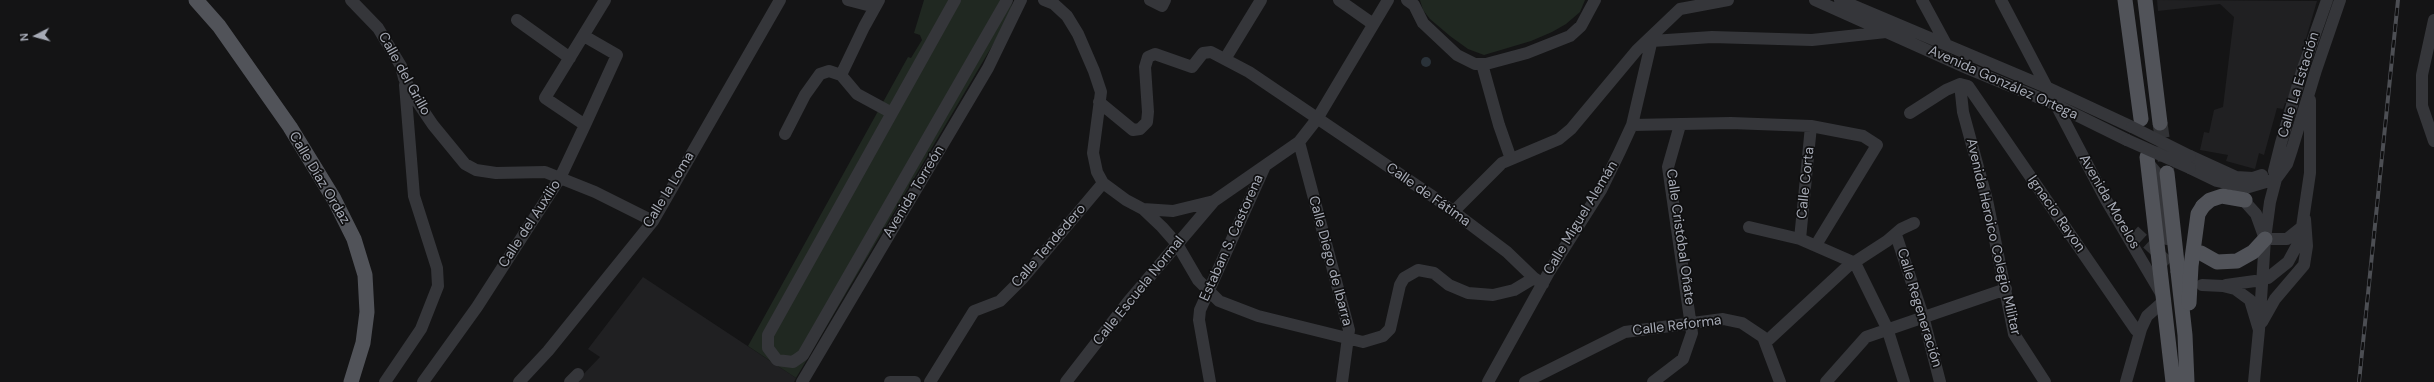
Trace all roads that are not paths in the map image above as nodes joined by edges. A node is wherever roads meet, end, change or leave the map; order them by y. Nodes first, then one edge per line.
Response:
1 (196, 0) edge
2 (351, 0) edge
3 (605, 0) edge
4 (780, 0) edge
5 (848, 0) edge
6 (955, 0) edge
7 (1007, 0) edge
8 (1021, 0) edge
9 (1044, 0) edge
10 (1150, 0) edge
11 (1165, 0) edge
12 (1261, 0) edge
13 (1339, 0) edge
14 (1388, 0) edge
15 (1595, 0) edge
16 (1728, 0) edge
17 (1815, 0) edge
18 (1840, 0) edge
19 (1922, 0) edge
20 (2001, 0) edge
21 (2125, 0) edge
22 (2144, 0) edge
23 (2327, 0) edge
24 (2340, 0) edge
25 (1412, 2) edge
26 (877, 4) edge
27 (517, 20) dead end
28 (2434, 20) edge
29 (1373, 24) junction
30 (1907, 28) junction
31 (1887, 32) junction
32 (584, 36) junction
33 (1652, 38) junction
34 (1946, 44) junction
35 (570, 58) junction
36 (1226, 59) junction
37 (1482, 64) junction
38 (841, 74) junction
39 (404, 78) junction
40 (1960, 84) junction
41 (2046, 87) junction
42 (2310, 89) junction
43 (1100, 102) junction
44 (2054, 104) junction
45 (892, 113) junction
46 (1910, 113) dead end
47 (1316, 119) junction
48 (2136, 123) junction
49 (2160, 123) tunnel mouth
50 (585, 125) junction
51 (1632, 125) junction
52 (1680, 125) junction
53 (1811, 126) junction
54 (785, 134) dead end
55 (2434, 141) edge
56 (1299, 142) junction
57 (1511, 159) junction
58 (2147, 160) joint
59 (2190, 162) junction
60 (1265, 166) junction
61 (2275, 175) junction
62 (560, 178) junction
63 (2217, 181) junction
64 (1103, 183) junction
65 (2106, 200) junction
66 (2245, 200) junction
67 (1214, 201) junction
68 (1143, 209) junction
69 (1454, 211) junction
70 (2305, 214) junction
71 (652, 220) junction
72 (1914, 224) dead end
73 (1749, 226) dead end
74 (2302, 227) junction
75 (2134, 231) tunnel mouth
76 (1896, 235) junction
77 (1800, 239) junction
78 (2265, 239) junction
79 (1177, 244) junction
80 (1816, 245) junction
81 (2172, 253) junction
82 (1855, 263) junction
83 (2268, 278) dead end
84 (1539, 281) junction
85 (2255, 282) dead end
86 (2202, 285) dead end
87 (2223, 286) junction
88 (2006, 289) junction
89 (1207, 290) junction
90 (2165, 300) junction
91 (1922, 316) junction
92 (1692, 322) junction
93 (1887, 328) junction
94 (2141, 328) junction
95 (2259, 330) junction
96 (1348, 337) junction
97 (1766, 342) junction
98 (2186, 356) junction
99 (352, 382) edge
100 (385, 382) edge
101 (423, 382) edge
102 (519, 382) edge
103 (802, 382) edge
104 (890, 382) edge
105 (915, 382) edge
106 (930, 382) edge
107 (1066, 382) edge
108 (1210, 382) edge
109 (1342, 382) edge
110 (1488, 382) edge
111 (1525, 382) edge
112 (1653, 382) edge
113 (1780, 382) edge
114 (1826, 382) edge
115 (1904, 382) edge
116 (1940, 382) edge
117 (2045, 382) edge
118 (2126, 382) edge
119 (2173, 382) edge
120 (2187, 382) edge
121 (2254, 382) edge

1 - 99 main road, Calle Díaz Ordaz
2 - 39 street, Calle del Grillo
3 - 32 street
4 - 71 street, Calle la Loma
5 - 26 street
6 - 45 street
7 - 45 street
8 - 103 street, Avenida Torreón
9 - 43 street
10 - 11 street
12 - 36 street
13 - 29 street
14 - 29 street
15 - 37 street
16 - 33 street
17 - 31 street, Avenida González Ortega
18 - 30 street, Avenida González Ortega
19 - 34 street
20 - 41 street
21 - 48 main road
22 - 49 main road
23 - 61 street, Calle La Estación
24 - 42 street, Calle La Estación
25 - 37 street
26 - 38 street
27 - 35 street
28 - 55 street
29 - 47 street
30 - 31 street
30 - 34 street, Avenida González Ortega
31 - 33 street
31 - 44 street, Avenida González Ortega
32 - 35 street
32 - 50 street, Calle del Auxilio
33 - 51 street, Calle Miguel Alemán
33 - 57 street
34 - 41 street, Avenida González Ortega
35 - 50 street
36 - 43 street, Calle de Fátima
36 - 47 street, Calle de Fátima
37 - 57 street
38 - 45 street
38 - 54 street
39 - 62 street, Calle del Grillo
39 - 100 street
40 - 46 street
40 - 88 street, Avenida Heroico Colegio Militar
40 - 94 street, Ignacio Rayon
41 - 44 street, Avenida Morelos
41 - 48 street, Avenida González Ortega
42 - 61 street, Calle La Estación
42 - 70 street, Calle La Estación
43 - 64 street
44 - 59 street, Avenida González Ortega, bridge
44 - 65 street, Avenida Morelos
47 - 56 street
47 - 69 street, Calle de Fátima
48 - 59 street, Avenida González Ortega, bridge
50 - 62 street, Calle del Auxilio
51 - 52 street
51 - 84 street, Calle Miguel Alemán
52 - 53 street
52 - 92 street, Calle Cristóbal Oñate
53 - 77 street, Calle Corta
53 - 80 street
56 - 60 street
56 - 96 street, Calle Diego de Ibarra
57 - 69 street
58 - 81 street
58 - 90 main road
59 - 61 street
59 - 63 street
60 - 67 street
60 - 89 street, Estaban S. Castorena
61 - 63 street
61 - 78 street
62 - 71 street, Calle del Grillo
62 - 101 street, Calle del Auxilio
63 - 66 street
64 - 68 street
64 - 106 street, Calle Tendedero
65 - 75 street
65 - 90 street, Avenida Morelos
66 - 78 street
66 - 98 main road, bridge
67 - 68 street
67 - 79 street, Calle Escuela Normal
68 - 79 street
69 - 84 street, Calle de Fátima
70 - 74 street
70 - 95 street
71 - 102 street, Calle la Loma
72 - 76 street
73 - 77 street
74 - 78 street
74 - 83 street
76 - 82 street
76 - 91 street, Calle Regeneración
77 - 80 street
78 - 81 main road
78 - 95 street
79 - 89 street
79 - 107 street, Calle Escuela Normal
80 - 82 street
81 - 98 main road
82 - 93 street
82 - 97 street
84 - 96 street
84 - 110 street, Calle Miguel Alemán
85 - 87 street
86 - 87 street
87 - 95 street
88 - 91 street
88 - 117 street, Avenida Heroico Colegio Militar
89 - 96 street
89 - 108 street, Estaban S. Castorena
90 - 94 street
90 - 119 main road
91 - 93 street
91 - 116 street, Calle Regeneración
92 - 97 street, Calle Reforma
92 - 111 street, Calle Reforma
92 - 112 street, Calle Cristóbal Oñate
93 - 114 street
93 - 115 street
94 - 118 street
95 - 121 street
96 - 109 street, Calle Diego de Ibarra
97 - 113 street, Calle Reforma
98 - 120 main road
104 - 105 street

